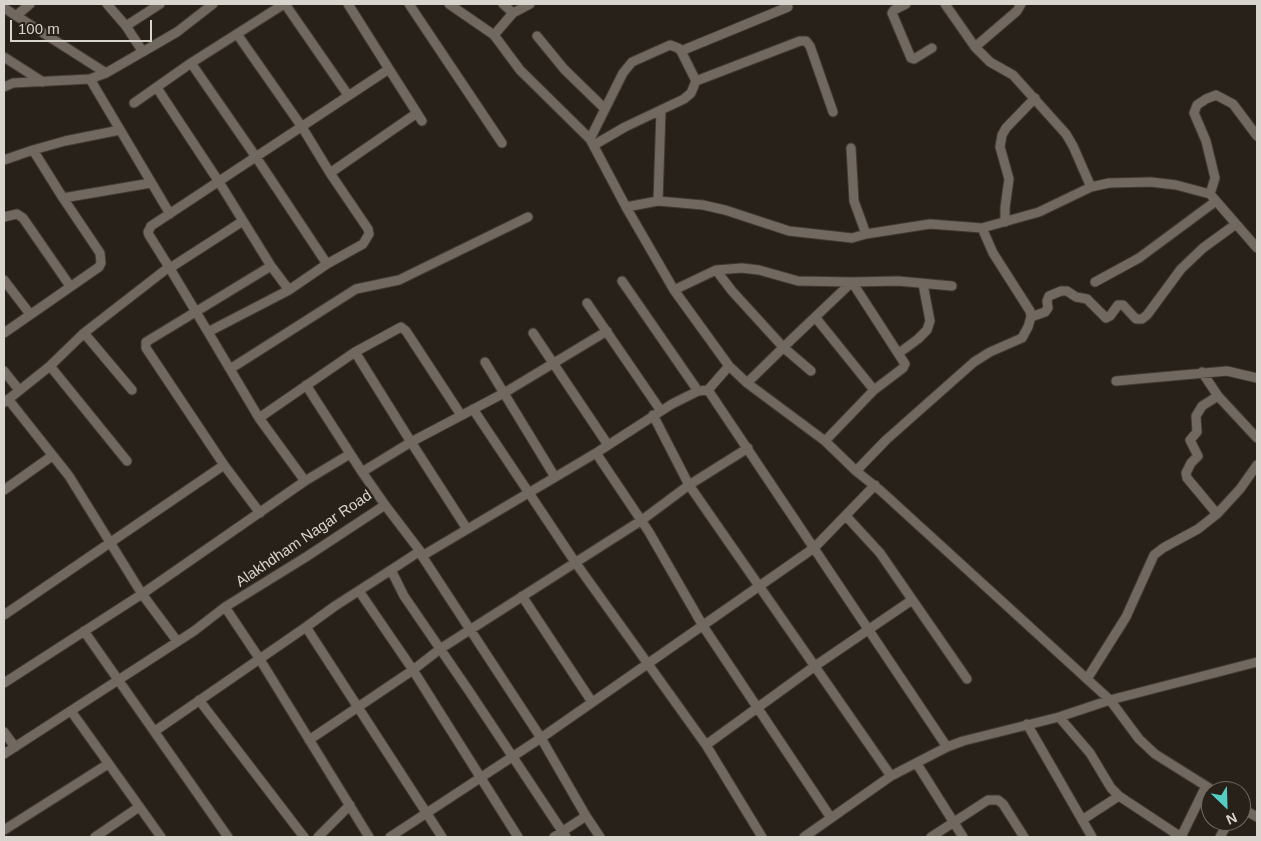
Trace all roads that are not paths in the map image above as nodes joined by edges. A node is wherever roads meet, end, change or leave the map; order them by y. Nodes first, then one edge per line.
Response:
1 (30, 4) edge
2 (107, 4) edge
3 (158, 4) edge
4 (213, 4) edge
5 (284, 4) edge
6 (348, 4) edge
7 (409, 4) edge
8 (449, 4) edge
9 (503, 4) edge
10 (530, 4) edge
11 (906, 4) edge
12 (945, 4) edge
13 (1021, 4) edge
14 (788, 7) dead end
15 (4, 8) edge
16 (513, 13) junction
17 (16, 16) junction
18 (126, 26) junction
19 (237, 34) junction
20 (494, 35) junction
21 (538, 36) dead end
22 (932, 48) dead end
23 (975, 48) junction
24 (681, 51) junction
25 (143, 52) junction
26 (4, 57) edge
27 (191, 63) junction
28 (390, 69) junction
29 (106, 73) junction
30 (90, 79) junction
31 (696, 81) junction
32 (43, 82) junction
33 (4, 87) edge
34 (157, 88) junction
35 (348, 95) junction
36 (1034, 98) junction
37 (134, 103) dead end
38 (604, 108) junction
39 (662, 110) junction
40 (833, 112) dead end
41 (302, 128) junction
42 (120, 130) junction
43 (1257, 136) edge
44 (592, 142) junction
45 (502, 143) dead end
46 (851, 148) dead end
47 (33, 150) junction
48 (256, 157) junction
49 (4, 160) edge
50 (330, 173) junction
51 (219, 182) junction
52 (151, 183) junction
53 (1090, 187) junction
54 (62, 198) junction
55 (1213, 198) junction
56 (658, 200) junction
57 (626, 207) junction
58 (170, 214) junction
59 (4, 217) edge
60 (528, 217) dead end
61 (243, 221) junction
62 (1005, 222) junction
63 (1236, 224) junction
64 (982, 228) junction
65 (866, 234) junction
66 (1257, 248) edge
67 (327, 264) junction
68 (271, 266) junction
69 (170, 267) junction
70 (716, 270) junction
71 (4, 280) edge
72 (622, 281) dead end
73 (852, 282) junction
74 (1095, 282) dead end
75 (923, 284) junction
76 (70, 286) junction
77 (952, 286) dead end
78 (289, 290) junction
79 (674, 290) junction
80 (587, 303) dead end
81 (195, 312) junction
82 (30, 314) junction
83 (815, 317) junction
84 (1031, 317) junction
85 (208, 332) junction
86 (607, 332) junction
87 (4, 333) edge
88 (84, 333) junction
89 (533, 333) dead end
90 (784, 348) junction
91 (354, 352) junction
92 (899, 352) junction
93 (485, 362) dead end
94 (554, 364) junction
95 (50, 366) junction
96 (730, 366) junction
97 (230, 369) junction
98 (4, 371) edge
99 (811, 371) dead end
100 (1202, 372) junction
101 (1257, 378) edge
102 (1116, 381) dead end
103 (747, 383) junction
104 (306, 385) junction
105 (18, 390) junction
106 (132, 390) dead end
107 (703, 390) junction
108 (874, 390) junction
109 (504, 393) junction
110 (1218, 396) junction
111 (6, 401) edge
112 (473, 409) junction
113 (657, 413) junction
114 (461, 415) junction
115 (259, 418) junction
116 (1257, 438) edge
117 (825, 441) junction
118 (411, 442) junction
119 (608, 445) junction
120 (748, 448) junction
121 (596, 453) junction
122 (350, 454) junction
123 (52, 456) junction
124 (127, 461) dead end
125 (224, 465) junction
126 (1256, 470) edge
127 (856, 471) junction
128 (362, 472) junction
129 (555, 477) junction
130 (305, 482) junction
131 (689, 485) junction
132 (875, 486) junction
133 (4, 490) edge
134 (530, 492) junction
135 (385, 504) junction
136 (260, 513) junction
137 (1217, 514) junction
138 (846, 516) junction
139 (642, 520) junction
140 (468, 529) junction
141 (110, 544) junction
142 (814, 548) junction
143 (421, 554) junction
144 (575, 562) junction
145 (391, 570) junction
146 (760, 587) junction
147 (359, 591) junction
148 (142, 594) junction
149 (522, 596) junction
150 (912, 600) junction
151 (225, 607) junction
152 (4, 615) edge
153 (704, 626) junction
154 (306, 627) junction
155 (471, 629) junction
156 (84, 631) junction
157 (868, 631) junction
158 (177, 641) junction
159 (440, 650) junction
160 (259, 658) junction
161 (1257, 662) edge
162 (648, 664) junction
163 (815, 666) junction
164 (413, 670) junction
165 (967, 679) dead end
166 (1087, 679) junction
167 (119, 680) junction
168 (4, 683) edge
169 (199, 700) junction
170 (1110, 700) junction
171 (592, 702) junction
172 (357, 706) junction
173 (758, 709) junction
174 (71, 711) junction
175 (1059, 717) junction
176 (1028, 724) junction
177 (155, 731) junction
178 (4, 732) edge
179 (541, 738) junction
180 (309, 740) junction
181 (706, 745) junction
182 (15, 747) junction
183 (947, 747) junction
184 (4, 754) edge
185 (513, 757) junction
186 (108, 764) junction
187 (917, 764) junction
188 (891, 776) junction
189 (480, 779) junction
190 (1201, 783) edge
191 (1119, 796) junction
192 (1201, 796) edge
193 (350, 805) junction
194 (139, 807) junction
195 (428, 813) junction
196 (586, 816) junction
197 (832, 818) junction
198 (1082, 820) junction
199 (953, 823) junction
200 (4, 830) edge
201 (561, 836) edge
202 (95, 837) edge
203 (161, 837) edge
204 (228, 837) edge
205 (304, 837) edge
206 (318, 837) edge
207 (369, 837) edge
208 (390, 837) edge
209 (442, 837) edge
210 (518, 837) edge
211 (600, 837) edge
212 (762, 837) edge
213 (804, 837) edge
214 (930, 837) edge
215 (963, 837) edge
216 (1024, 837) edge
217 (1092, 837) edge
218 (1181, 837) edge

1 - 17 street
2 - 18 street
3 - 18 street
4 - 25 street
5 - 19 street
5 - 35 street
6 - 28 street
7 - 45 street
8 - 20 street
9 - 16 street
10 - 16 street
11 - 22 street
12 - 23 street
13 - 23 street
14 - 24 street
15 - 17 street
16 - 20 street
17 - 29 street
18 - 25 street
19 - 27 street
19 - 41 street
20 - 44 street
21 - 38 street
23 - 36 street
24 - 31 street
24 - 38 street
25 - 29 street
26 - 32 street
27 - 34 street
27 - 48 street
28 - 35 street
28 - 50 street
29 - 30 street
30 - 32 street
30 - 42 street
31 - 39 street
31 - 40 street
32 - 33 street
34 - 37 street
34 - 51 street
35 - 41 street
36 - 53 street
36 - 62 street
38 - 44 street
39 - 44 street
39 - 56 street
41 - 48 street
41 - 50 street
42 - 47 street
42 - 52 street
43 - 55 street
44 - 57 street
46 - 65 street
47 - 49 street
47 - 54 street
48 - 51 street
48 - 67 street
50 - 67 street
51 - 58 street
51 - 61 street
52 - 54 street
52 - 58 street
53 - 55 street
53 - 62 street
54 - 76 street
55 - 63 street
55 - 74 street
56 - 57 street
56 - 65 street
57 - 79 street
58 - 69 street
59 - 76 street
60 - 97 street
61 - 68 street
61 - 69 street
62 - 64 street
63 - 66 street
63 - 84 street
64 - 65 street
64 - 84 street
67 - 78 street
68 - 78 street
68 - 81 street
69 - 81 street
69 - 88 street
70 - 73 street
70 - 79 street
70 - 90 street
71 - 82 street
72 - 107 street
73 - 75 street
73 - 83 street
73 - 92 street
75 - 77 street
75 - 92 street
76 - 82 street
78 - 85 street
79 - 96 street
80 - 86 street
81 - 85 street
81 - 125 street
82 - 87 street
83 - 90 street
83 - 108 street
84 - 127 street
85 - 97 street
86 - 94 street, Alakhdham Nagar Road
86 - 113 street
88 - 95 street
88 - 106 street
89 - 94 street
90 - 99 street
90 - 103 street
91 - 104 street
91 - 114 street
91 - 118 street
92 - 108 street
93 - 109 street
94 - 109 street, Alakhdham Nagar Road
94 - 119 street
95 - 105 street
95 - 124 street
96 - 103 street
96 - 107 street
97 - 115 street
98 - 105 street
100 - 101 street
100 - 102 street
100 - 110 street
103 - 117 street
104 - 115 street
104 - 122 street
105 - 111 street
107 - 113 street
107 - 120 street
108 - 117 street
109 - 112 street, Alakhdham Nagar Road
109 - 129 street
110 - 116 street
110 - 137 street
111 - 123 street
112 - 114 street, Alakhdham Nagar Road
112 - 134 street
113 - 119 street
113 - 131 street
114 - 118 street, Alakhdham Nagar Road
115 - 130 street
117 - 127 street
118 - 128 street, Alakhdham Nagar Road
118 - 140 street
119 - 121 street
120 - 131 street
120 - 142 street
121 - 129 street
121 - 139 street
122 - 128 street
122 - 130 street
123 - 133 street
123 - 141 street
125 - 136 street
125 - 141 street
126 - 137 street
127 - 132 street
128 - 135 street, Alakhdham Nagar Road
129 - 134 street
130 - 136 street
131 - 139 street
131 - 146 street
132 - 138 street
132 - 166 street
134 - 140 street
134 - 144 street
135 - 143 street
135 - 151 street, Alakhdham Nagar Road
136 - 148 street
137 - 166 street
138 - 142 street
138 - 150 street
139 - 144 street
139 - 153 street
140 - 143 street
141 - 148 street
141 - 152 street
142 - 146 street
142 - 157 street
143 - 145 street
143 - 155 street
144 - 149 street
144 - 162 street
145 - 147 street
145 - 159 street
146 - 153 street
146 - 163 street
147 - 154 street
147 - 164 street
148 - 156 street
148 - 158 street
149 - 155 street
149 - 171 street
150 - 157 street
150 - 165 street
151 - 158 street, Alakhdham Nagar Road
151 - 160 street
153 - 162 street
153 - 173 street
154 - 160 street
154 - 172 street
155 - 159 street
155 - 179 street
156 - 167 street
156 - 168 street
157 - 163 street
157 - 183 street
158 - 167 street, Alakhdham Nagar Road
159 - 164 street
159 - 185 street
160 - 169 street
160 - 180 street
161 - 170 street
162 - 171 street
162 - 181 street
163 - 173 street
163 - 188 street
164 - 172 street
164 - 189 street
166 - 170 street
167 - 174 street, Alakhdham Nagar Road
167 - 177 street
169 - 177 street
169 - 205 street
170 - 175 street
170 - 190 street
171 - 179 street
172 - 180 street
172 - 195 street
173 - 181 street
173 - 197 street
174 - 182 street, Alakhdham Nagar Road
174 - 186 street
175 - 176 street
175 - 191 street
176 - 183 street
176 - 198 street
177 - 204 street
178 - 182 street
179 - 185 street
179 - 196 street
180 - 193 street
181 - 212 street
182 - 184 street, Alakhdham Nagar Road
183 - 187 street
185 - 189 street
185 - 201 street
186 - 194 street
186 - 200 street
187 - 188 street
187 - 199 street
188 - 197 street
189 - 195 street
189 - 210 street
191 - 198 street
191 - 218 street
192 - 218 street
193 - 206 street
193 - 207 street
194 - 202 street
194 - 203 street
195 - 208 street
195 - 209 street
196 - 201 street
196 - 211 street
197 - 213 street
198 - 217 street
199 - 214 street
199 - 215 street
199 - 216 street

